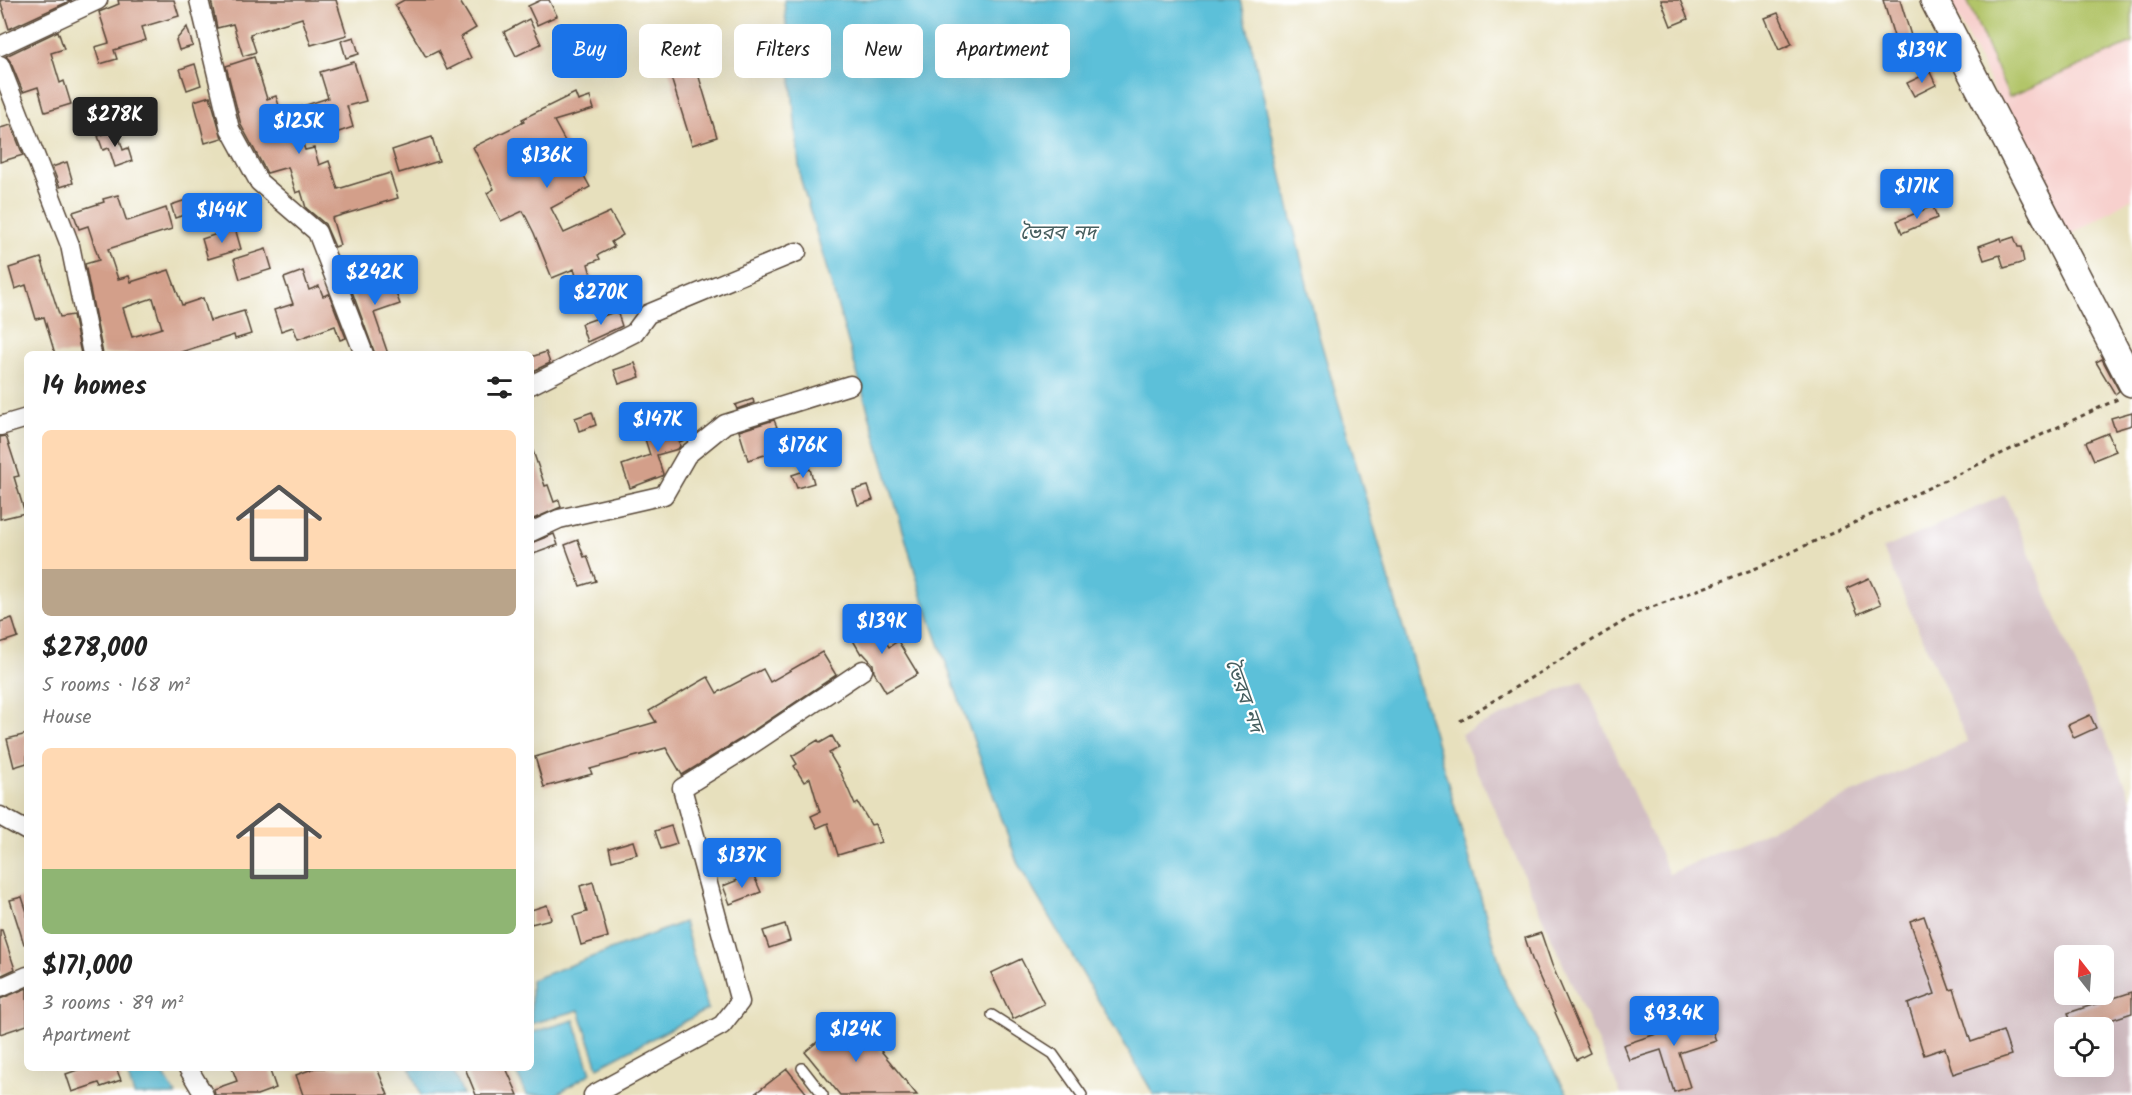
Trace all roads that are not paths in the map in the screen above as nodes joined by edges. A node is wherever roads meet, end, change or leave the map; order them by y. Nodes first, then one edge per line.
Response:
1 (98, 0) edge
2 (199, 0) edge
3 (1934, 0) edge
4 (0, 46) edge
5 (0, 65) edge
6 (797, 252) dead end
7 (91, 351) edge
8 (363, 351) edge
9 (534, 383) edge
10 (850, 386) dead end
11 (2127, 390) edge
12 (24, 419) edge
13 (0, 426) edge
14 (534, 531) edge
15 (862, 670) dead end
16 (0, 816) edge
17 (24, 829) edge
18 (24, 977) edge
19 (0, 988) edge
20 (992, 1015) dead end
21 (802, 1068) dead end
22 (190, 1071) edge
23 (204, 1095) edge
24 (593, 1095) edge
25 (823, 1095) edge
26 (1082, 1095) edge

1 - 4 street
2 - 8 street
3 - 11 main road
5 - 7 street
6 - 9 street
10 - 14 street
12 - 13 street
15 - 24 street
16 - 17 street
18 - 19 street
20 - 26 lane
21 - 25 lane
22 - 23 street

